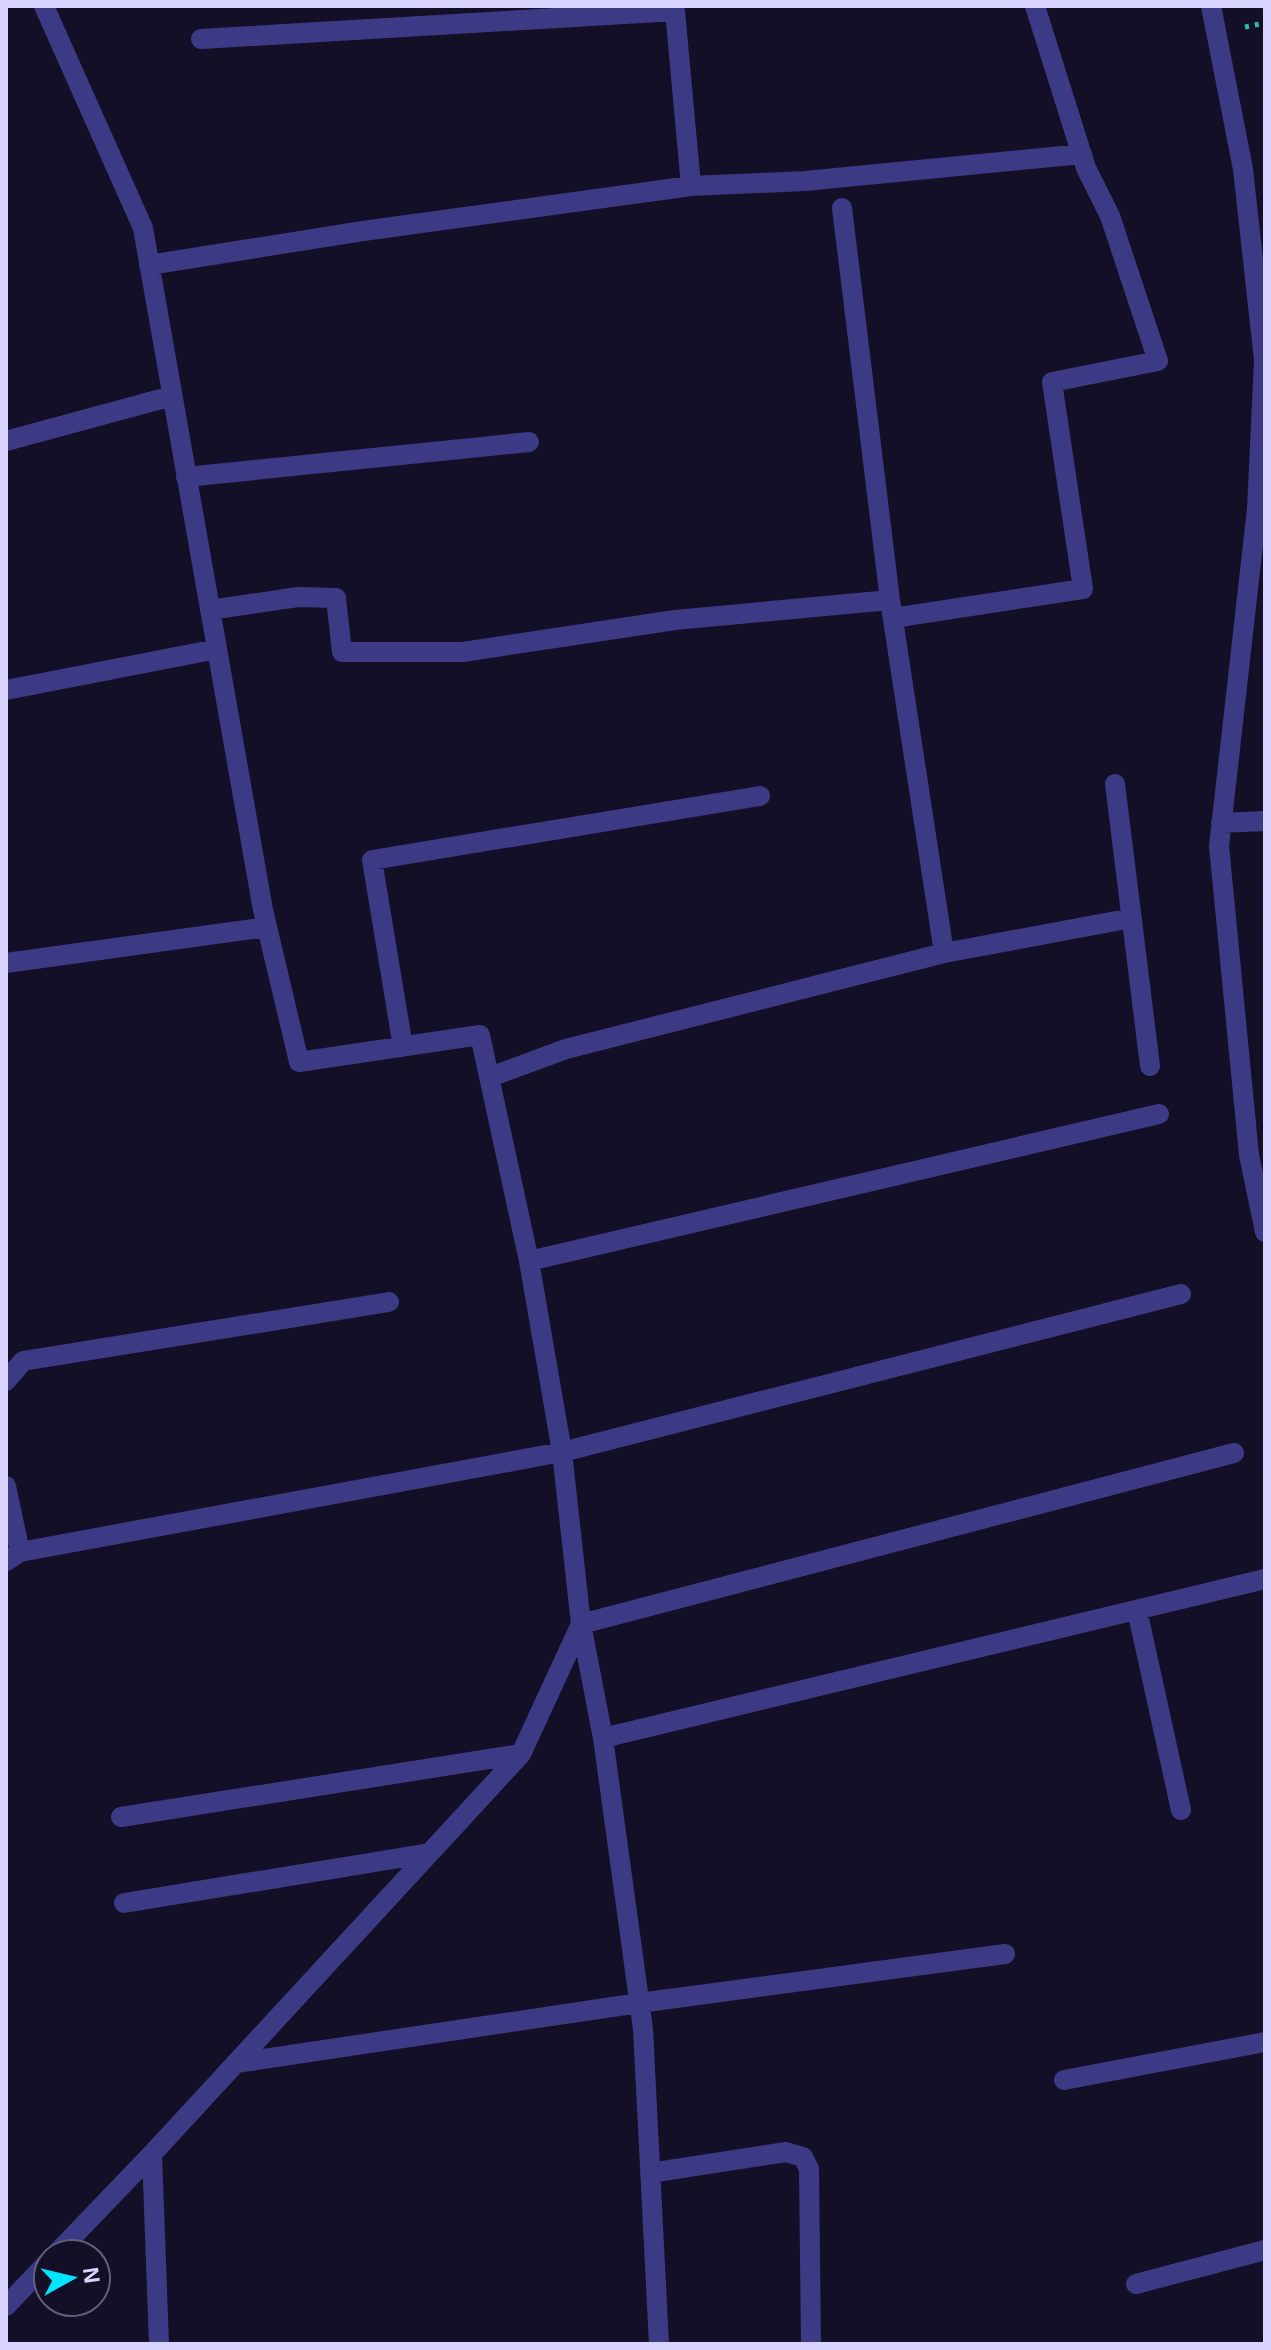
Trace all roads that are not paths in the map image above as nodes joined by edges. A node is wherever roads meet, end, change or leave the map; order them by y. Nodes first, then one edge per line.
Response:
1 (44, 6) edge
2 (1035, 6) edge
3 (1211, 6) edge
4 (674, 8) edge
5 (201, 39) dead end
6 (1082, 154) junction
7 (691, 186) junction
8 (842, 208) dead end
9 (149, 265) junction
10 (1260, 280) edge
11 (172, 396) junction
12 (6, 441) edge
13 (529, 442) dead end
14 (186, 477) junction
15 (1259, 532) edge
16 (891, 609) junction
17 (210, 610) junction
18 (217, 649) junction
19 (6, 690) edge
20 (1115, 784) dead end
21 (760, 796) dead end
22 (1265, 821) edge
23 (1221, 823) junction
24 (1132, 918) junction
25 (267, 927) junction
26 (944, 953) junction
27 (6, 963) edge
28 (403, 1047) junction
29 (1150, 1066) dead end
30 (490, 1077) junction
31 (1159, 1114) dead end
32 (1265, 1232) edge
33 (529, 1261) junction
34 (1181, 1294) dead end
35 (389, 1302) dead end
36 (6, 1381) edge
37 (562, 1452) junction
38 (1234, 1453) dead end
39 (6, 1486) edge
40 (13, 1556) edge
41 (1265, 1579) edge
42 (1137, 1610) junction
43 (581, 1624) junction
44 (603, 1738) junction
45 (521, 1754) junction
46 (1181, 1810) dead end
47 (121, 1817) dead end
48 (430, 1853) junction
49 (124, 1903) dead end
50 (1005, 1954) dead end
51 (639, 2003) junction
52 (1265, 2042) edge
53 (236, 2063) junction
54 (1064, 2080) dead end
55 (152, 2154) junction
56 (650, 2173) junction
57 (71, 2238) edge
58 (1265, 2250) edge
59 (32, 2279) edge
60 (1136, 2284) dead end
61 (6, 2306) edge
62 (159, 2344) edge
63 (659, 2344) edge
64 (811, 2344) edge

1 - 9 street
2 - 6 street
3 - 10 street
4 - 5 street
4 - 7 street
6 - 7 street
6 - 16 street
7 - 9 street
8 - 16 street
9 - 11 street
10 - 15 street
11 - 12 street
11 - 14 street
13 - 14 street
14 - 17 street
15 - 23 street
16 - 17 street
16 - 26 street
17 - 18 street
18 - 19 street
18 - 25 street
20 - 24 street
21 - 28 street
22 - 23 street
23 - 32 street
24 - 26 street
24 - 29 street
25 - 27 street
25 - 28 street
26 - 30 street
28 - 30 street
30 - 33 street
31 - 33 street
33 - 37 street
34 - 37 street
35 - 36 street
37 - 40 street
37 - 43 street
38 - 43 street
39 - 40 street
41 - 42 street
42 - 44 street
42 - 46 street
43 - 44 street
43 - 45 street
44 - 51 street
45 - 47 street
45 - 48 street
48 - 49 street
48 - 53 street
50 - 51 street
51 - 53 street
51 - 56 street
52 - 54 street
53 - 55 street
55 - 57 street
55 - 62 street
56 - 63 street
56 - 64 street
58 - 60 street
59 - 61 street

